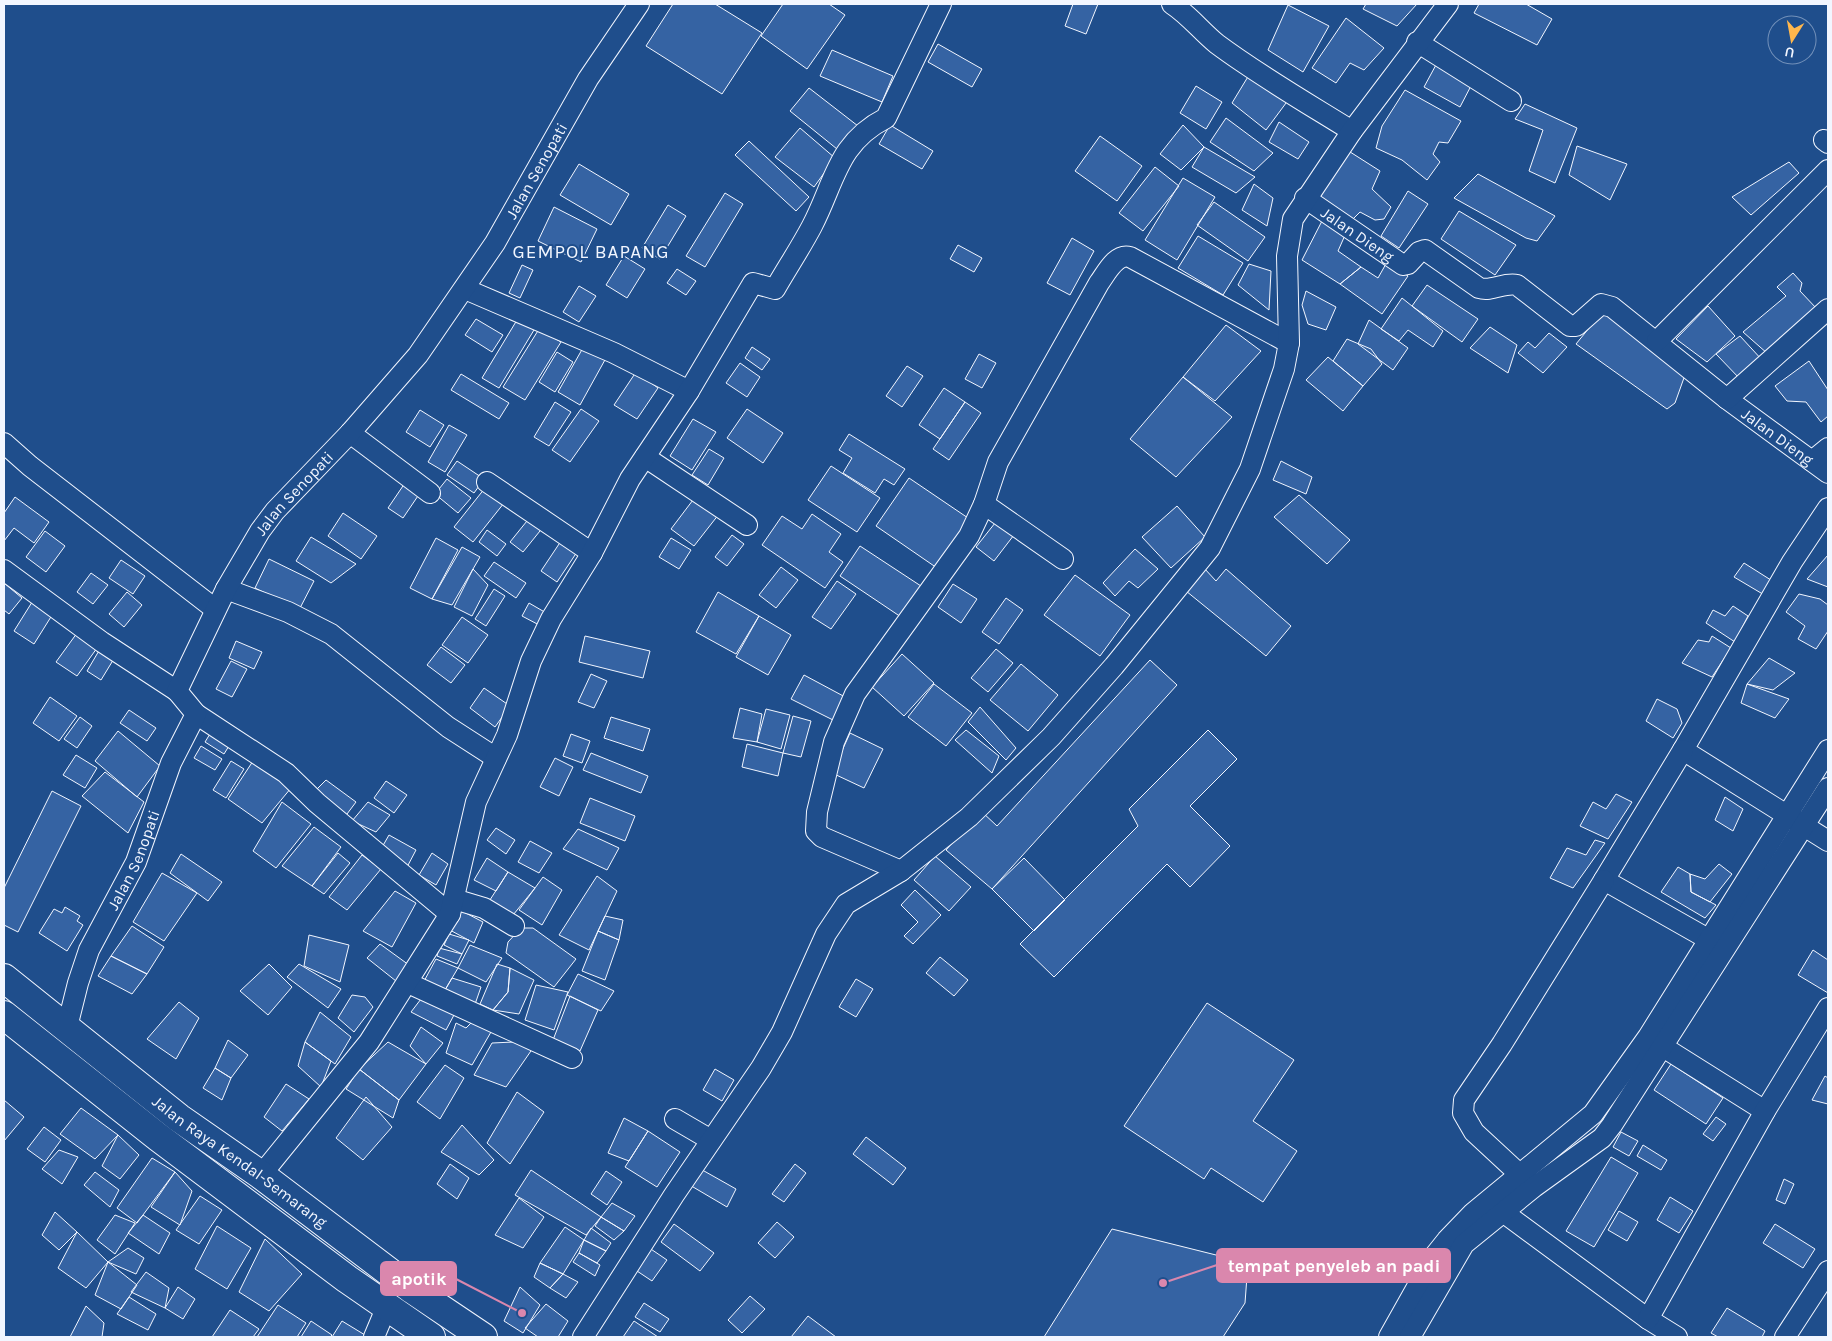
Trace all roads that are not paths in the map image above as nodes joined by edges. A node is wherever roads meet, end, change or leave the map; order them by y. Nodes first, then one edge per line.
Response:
1 (639, 4) edge
2 (941, 4) edge
3 (1172, 4) edge
4 (1448, 4) edge
5 (1417, 42) junction
6 (1511, 101) dead end
7 (1352, 131) junction
8 (1828, 170) edge
9 (1305, 198) junction
10 (465, 289) junction
11 (1828, 309) edge
12 (1657, 341) junction
13 (1289, 343) junction
14 (690, 391) junction
15 (1727, 399) junction
16 (350, 433) junction
17 (4, 443) edge
18 (1828, 448) edge
19 (645, 457) junction
20 (1820, 467) edge
21 (487, 482) dead end
22 (430, 493) dead end
23 (984, 504) junction
24 (1828, 508) edge
25 (747, 525) dead end
26 (592, 552) junction
27 (1063, 559) dead end
28 (4, 570) edge
29 (226, 589) junction
30 (215, 609) junction
31 (177, 691) junction
32 (196, 714) junction
33 (1683, 750) junction
34 (1828, 750) edge
35 (496, 758) junction
36 (1828, 788) edge
37 (1787, 814) junction
38 (1805, 826) junction
39 (1828, 841) edge
40 (901, 871) junction
41 (1604, 880) junction
42 (452, 906) junction
43 (514, 926) dead end
44 (1708, 939) junction
45 (4, 978) edge
46 (408, 983) junction
47 (1828, 1008) edge
48 (4, 1015) edge
49 (67, 1027) junction
50 (1655, 1042) junction
51 (572, 1058) dead end
52 (1765, 1111) junction
53 (1593, 1114) junction
54 (675, 1119) dead end
55 (1612, 1125) junction
56 (711, 1140) junction
57 (261, 1175) junction
58 (1526, 1180) junction
59 (1496, 1206) junction
60 (1828, 1270) edge
61 (396, 1312) junction
62 (1648, 1319) junction
63 (475, 1333) edge
64 (374, 1337) edge
65 (431, 1337) edge
66 (583, 1337) edge
67 (1389, 1337) edge
68 (1410, 1337) edge
69 (1677, 1337) edge
70 (1786, 1337) edge

1 - 10 street, Jalan Senopati
2 - 14 street
3 - 7 street
4 - 5 street
5 - 6 street
5 - 7 street
7 - 9 street
8 - 12 street
9 - 12 street, Jalan Dieng
9 - 13 street
10 - 14 street
10 - 16 street, Jalan Senopati
11 - 15 street
12 - 15 street, Jalan Dieng
13 - 23 street
13 - 40 street
14 - 19 street
15 - 20 street, Jalan Dieng
16 - 22 street
16 - 29 street, Jalan Senopati
17 - 30 street
18 - 20 street
19 - 25 street
19 - 26 street
21 - 26 street
23 - 27 street
23 - 40 street
24 - 33 street
26 - 35 street
28 - 31 street
29 - 30 street, Jalan Senopati
29 - 35 street
30 - 31 street, Jalan Senopati
31 - 32 street
32 - 42 street
32 - 49 street, Jalan Senopati
33 - 37 street
33 - 41 street
34 - 37 street
35 - 42 street
36 - 38 street
37 - 38 street
37 - 44 street
38 - 39 street
38 - 50 street
40 - 56 street
41 - 44 street
41 - 58 street
42 - 43 street
42 - 46 street
44 - 50 street
45 - 49 highway, Jalan Raya Kendal-Semarang
46 - 51 street
46 - 57 street
47 - 52 street
48 - 61 highway, Jalan Raya Kendal-Semarang
49 - 57 highway, Jalan Raya Kendal-Semarang
50 - 52 street
50 - 53 street
50 - 55 street
52 - 62 street
53 - 55 street
53 - 58 street
54 - 56 street
55 - 58 street
56 - 66 street
57 - 63 highway, Jalan Raya Kendal-Semarang
58 - 59 street
59 - 62 street
59 - 67 street
59 - 68 street
60 - 70 street
61 - 64 street
61 - 65 highway, Jalan Raya Kendal-Semarang
62 - 69 street

